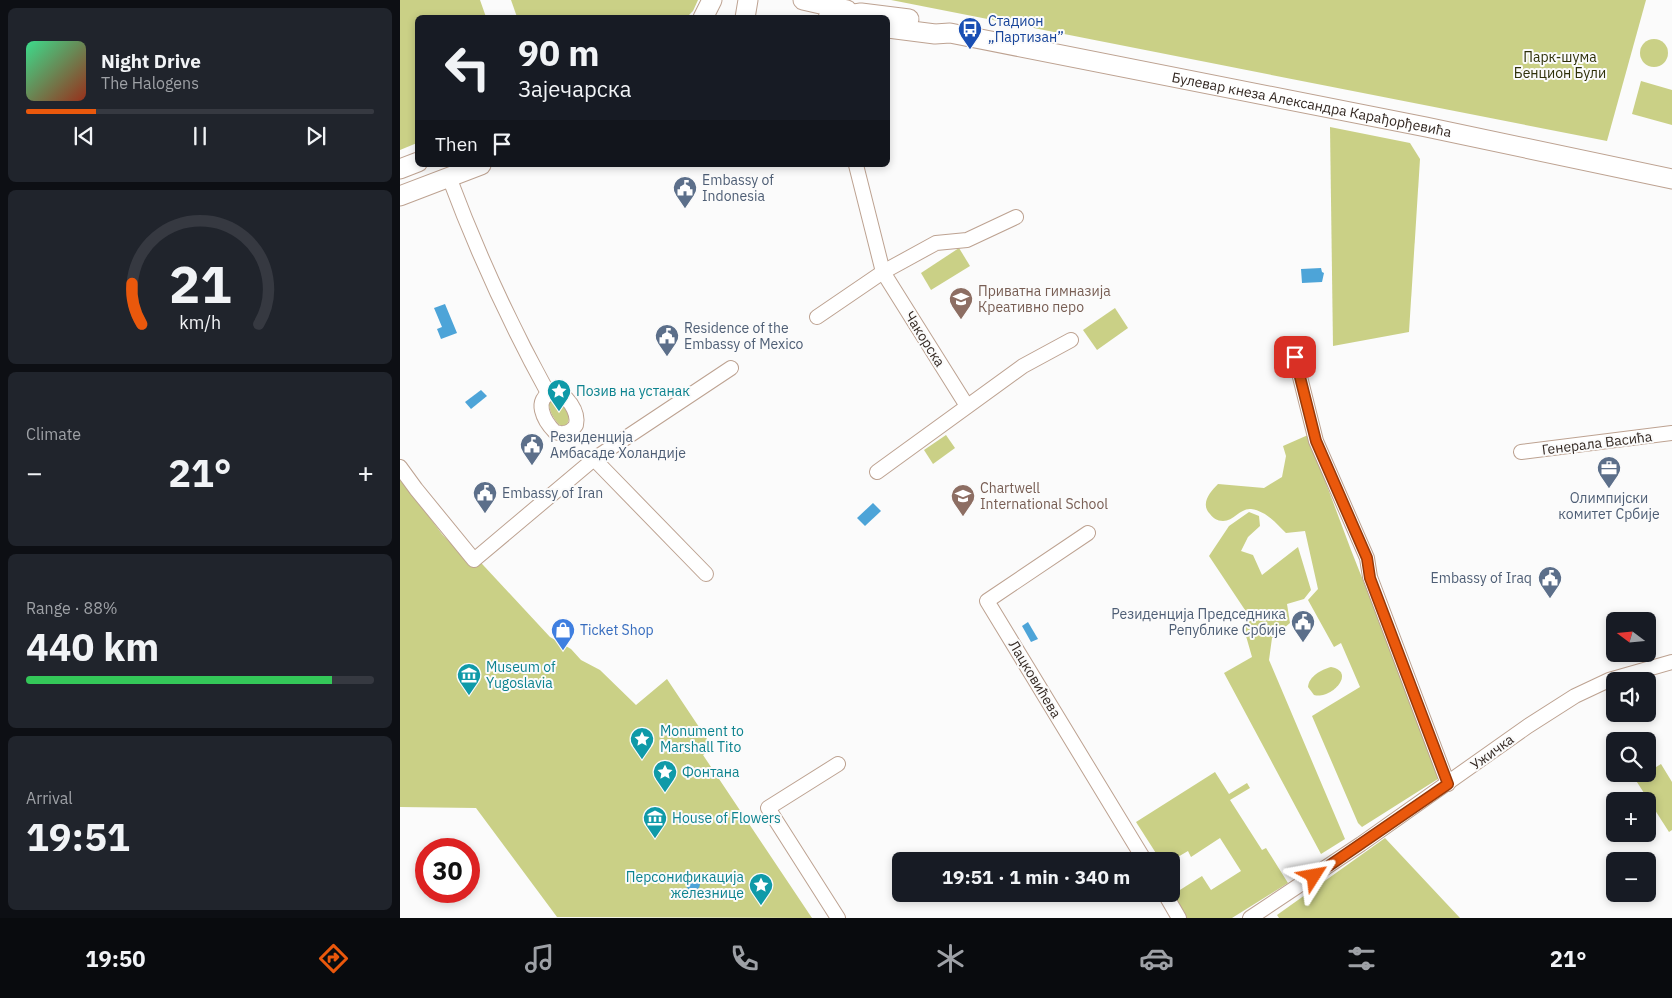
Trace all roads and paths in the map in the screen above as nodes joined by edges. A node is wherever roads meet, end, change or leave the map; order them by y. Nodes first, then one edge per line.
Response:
1 (712, 0) edge
2 (720, 0) edge
3 (748, 0) edge
4 (803, 0) edge
5 (861, 13) junction
6 (704, 15) edge
7 (718, 15) edge
8 (745, 15) edge
9 (848, 15) edge
10 (884, 15) edge
11 (890, 15) edge
12 (890, 28) edge
13 (950, 33) junction
14 (415, 163) edge
15 (476, 167) edge
16 (857, 167) edge
17 (400, 169) edge
18 (449, 177) junction
19 (1672, 179) edge
20 (400, 196) edge
21 (1016, 216) dead end
22 (884, 272) junction
23 (817, 317) dead end
24 (1070, 340) dead end
25 (1295, 357) dead end
26 (731, 368) dead end
27 (548, 394) dead end
28 (967, 406) junction
29 (1672, 433) edge
30 (1521, 452) dead end
31 (594, 459) junction
32 (400, 466) edge
33 (877, 472) dead end
34 (1088, 533) dead end
35 (706, 574) dead end
36 (1672, 662) edge
37 (838, 764) dead end
38 (1448, 784) junction
39 (1140, 852) edge
40 (1170, 902) edge
41 (838, 918) edge
42 (1179, 918) edge
43 (1250, 918) edge

1 - 6 main road
2 - 7 main road
3 - 8 main road
4 - 5 main road
5 - 9 main road, Булевар кнеза Александра Карађорђевића
5 - 10 main road, Булевар кнеза Александра Карађорђевића
11 - 13 main road, Булевар кнеза Александра Карађорђевића
12 - 13 main road, Булевар кнеза Александра Карађорђевића
13 - 19 main road, Булевар кнеза Александра Карађорђевића
14 - 17 main road
15 - 18 main road
16 - 22 street, Чакорска
18 - 20 main road
18 - 27 street
21 - 22 street
22 - 23 street
22 - 28 street, Чакорска
24 - 28 street
25 - 38 street
26 - 31 street
28 - 33 street
29 - 30 street, Генерала Васића
31 - 32 street
31 - 35 street
34 - 39 street, Лацковићева
36 - 38 street, Ужичка
37 - 41 street
38 - 43 street, Ужичка
40 - 42 street

